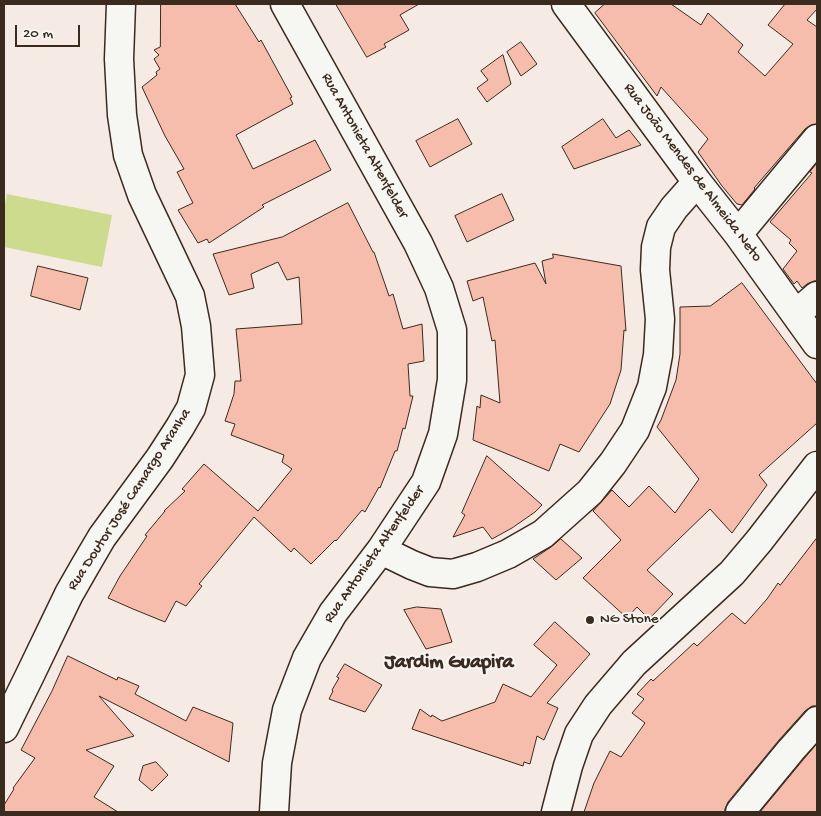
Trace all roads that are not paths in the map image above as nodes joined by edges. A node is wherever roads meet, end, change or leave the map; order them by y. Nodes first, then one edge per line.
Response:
1 (121, 4) edge
2 (285, 4) edge
3 (566, 4) edge
4 (817, 139) edge
5 (697, 182) junction
6 (738, 234) junction
7 (817, 296) edge
8 (796, 314) junction
9 (817, 344) edge
10 (817, 466) edge
11 (381, 550) junction
12 (817, 721) edge
13 (4, 728) edge
14 (274, 812) edge
15 (556, 812) edge
16 (740, 812) edge

1 - 13 street, Rua Doutor José Camargo Aranha
2 - 11 street, Rua Antonieta Altenfelder
3 - 5 street, Rua João Mendes de Almeida Neto
4 - 6 street
5 - 6 street, Rua João Mendes de Almeida Neto
5 - 11 street
6 - 8 street, Rua João Mendes de Almeida Neto
7 - 8 street
8 - 9 street, Rua João Mendes de Almeida Neto
10 - 15 street
11 - 14 street, Rua Antonieta Altenfelder
12 - 16 street

